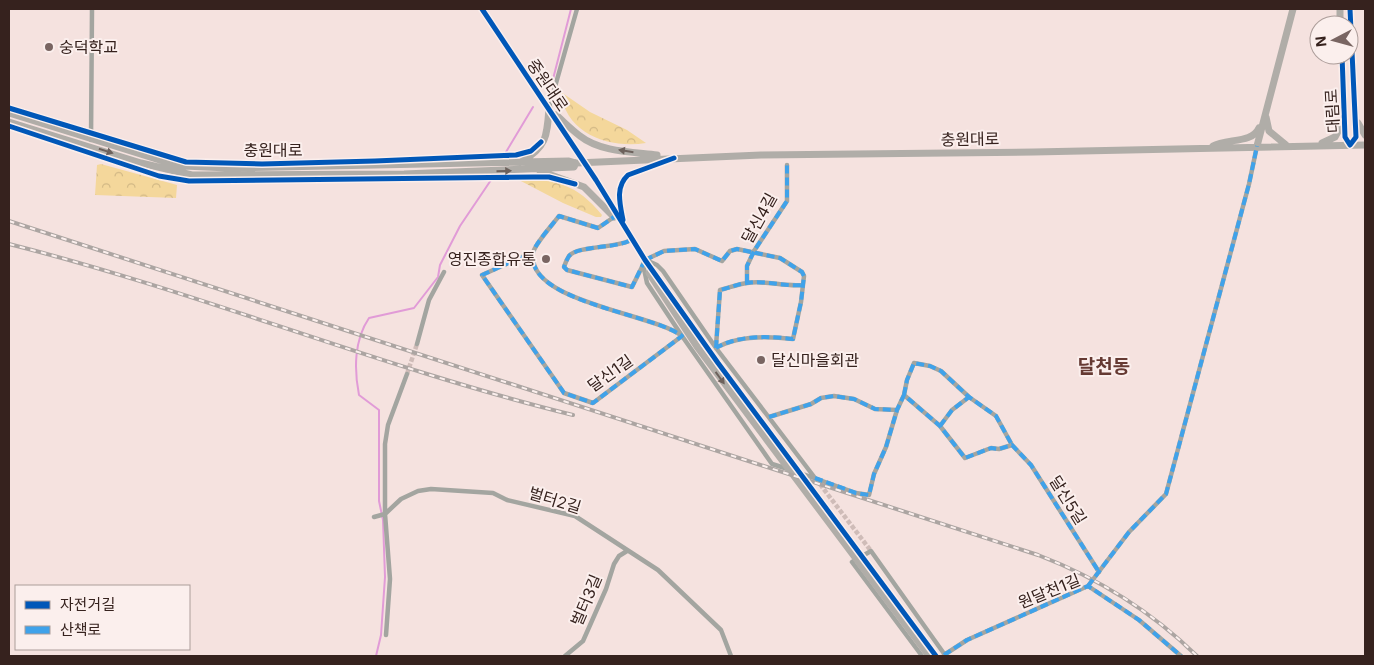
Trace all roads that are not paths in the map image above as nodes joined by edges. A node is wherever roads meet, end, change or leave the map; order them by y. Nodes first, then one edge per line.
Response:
1 (92, 9) edge
2 (482, 9) edge
3 (577, 9) edge
4 (1293, 9) edge
5 (1350, 9) edge
6 (1342, 65) edge
7 (549, 108) junction
8 (9, 113) edge
9 (1265, 114) junction
10 (1344, 117) junction
11 (1355, 117) junction
12 (9, 122) edge
13 (1365, 135) edge
14 (91, 138) junction
15 (1286, 145) junction
16 (1317, 145) junction
17 (1350, 145) junction
18 (1365, 145) edge
19 (90, 146) junction
20 (1257, 146) junction
21 (1210, 147) junction
22 (674, 158) junction
23 (521, 162) junction
24 (584, 162) junction
25 (576, 163) junction
26 (787, 165) dead end
27 (538, 170) junction
28 (592, 176) junction
29 (614, 217) junction
30 (624, 227) junction
31 (629, 241) junction
32 (754, 251) junction
33 (533, 252) junction
34 (644, 262) junction
35 (444, 272) dead end
36 (655, 279) junction
37 (747, 282) junction
38 (802, 285) junction
39 (682, 336) junction
40 (417, 344) tunnel mouth
41 (716, 348) junction
42 (407, 374) tunnel mouth
43 (904, 395) junction
44 (969, 397) junction
45 (897, 410) junction
46 (769, 417) junction
47 (940, 426) junction
48 (1012, 445) junction
49 (815, 478) junction
50 (385, 514) junction
51 (374, 517) dead end
52 (628, 551) junction
53 (1100, 572) junction
54 (1088, 586) junction
55 (386, 635) dead end
56 (945, 655) edge
57 (565, 656) edge
58 (731, 656) edge
59 (922, 656) edge
60 (929, 656) edge
61 (936, 656) edge
62 (1181, 656) edge

1 - 14 street
2 - 7 street, 중원대로
3 - 7 street
4 - 9 street
5 - 11 street, 대림로
6 - 10 street, 대림로
22 -> 7 street
7 - 23 street
7 - 24 street, 중원대로
8 - 14 street, 충원대로
9 - 15 street
9 - 20 street
9 - 21 street
10 - 16 street
10 - 17 street, 대림로
11 - 13 street
11 - 17 street, 대림로
12 - 19 street, 충원대로
14 - 19 street
14 - 23 street, 충원대로
15 - 16 street, 충원대로
15 - 20 street, 충원대로
16 - 17 street, 충원대로
17 - 18 street, 충원대로
19 -> 27 street, 충원대로
20 - 21 street, 충원대로
20 - 53 street
21 - 22 street, 충원대로
22 - 24 street, 충원대로
22 - 30 street
23 - 25 street, 충원대로
24 - 25 street, 충원대로
24 - 28 street, 중원대로
25 - 27 street, 충원대로
26 - 32 street, 달신4길
27 - 29 street
28 - 29 street, 중원대로
28 - 30 street, 중원대로
29 - 31 street, 중원대로
29 - 33 street, 달신1길
30 - 34 street, 중원대로
31 - 34 street, 중원대로
31 - 34 street
32 - 34 street
32 - 37 street, 달신4길
32 - 38 street
33 - 39 street
33 - 39 street, 달신1길
34 - 36 street, 중원대로
34 - 39 street
34 - 41 street
35 - 40 street
36 -> 60 street
36 - 61 street
37 - 38 street
37 - 41 street
38 - 41 street
39 - 49 street
41 - 46 street
42 - 50 street
43 - 44 street, 달신5길
43 - 45 street, 달신5길
43 - 47 street
44 - 47 street
44 - 48 street, 달신5길
45 - 46 street
45 - 49 street, 달신5길
46 - 49 street
47 - 48 street
48 - 53 street, 달신5길
50 - 51 street
50 - 52 street, 벌터2길
50 - 55 street
52 - 57 street, 벌터3길
52 - 58 street, 벌터2길
53 - 54 street
54 - 56 street, 원달천1길
54 - 62 street, 원달천1길
56 - 59 street

